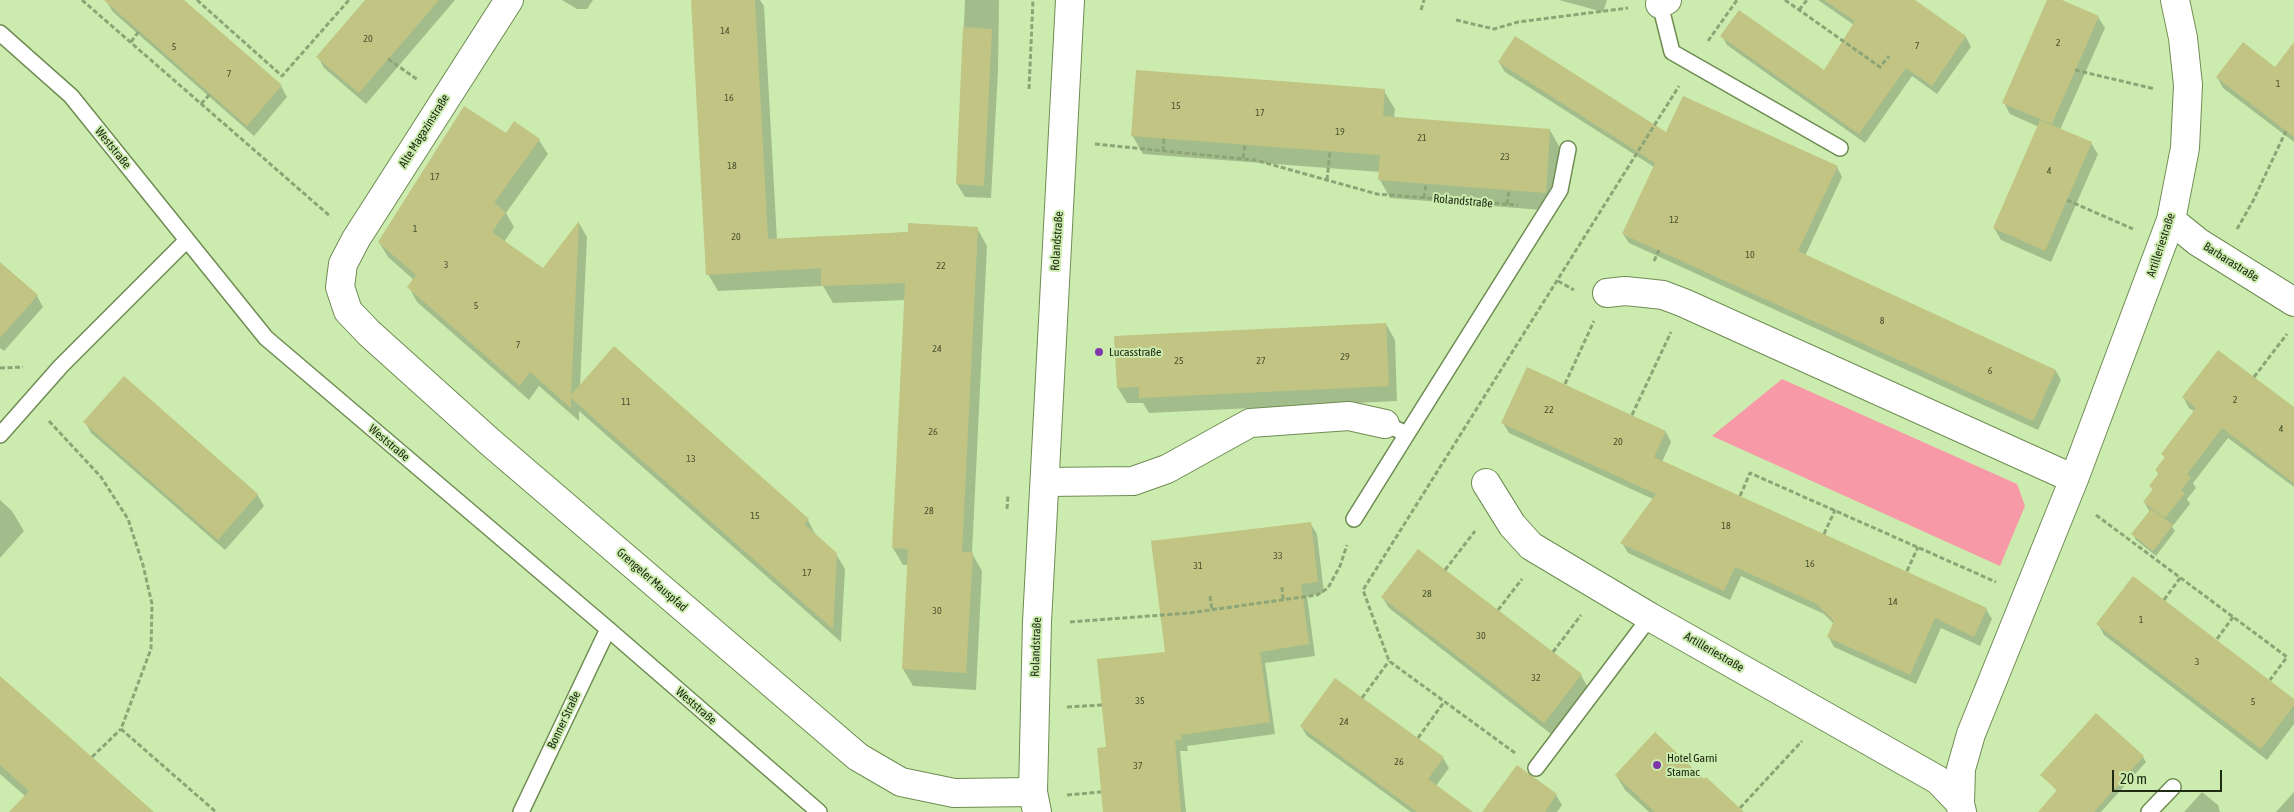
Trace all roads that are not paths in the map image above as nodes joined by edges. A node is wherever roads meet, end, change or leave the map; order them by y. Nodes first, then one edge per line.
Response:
1 (508, 0) edge
2 (1070, 0) edge
3 (2175, 0) edge
4 (1664, 2) edge
5 (0, 33) edge
6 (1840, 148) dead end
7 (1568, 149) dead end
8 (2167, 231) junction
9 (187, 240) junction
10 (343, 264) joint
11 (1607, 293) road end
12 (2294, 302) edge
13 (1396, 429) junction
14 (0, 435) edge
15 (1045, 482) junction
16 (2071, 486) junction
17 (1491, 493) road end
18 (1354, 518) road end
19 (1650, 617) junction
20 (608, 629) junction
21 (1536, 768) road end
22 (2173, 787) dead end
23 (1035, 802) edge
24 (1961, 808) edge
25 (521, 812) edge
26 (819, 812) edge
27 (2149, 812) edge

1 - 10 street, Alte Magazinstraße
2 - 15 street, Rolandstraße
3 - 8 street, Artilleriestraße
4 - 6 lane
5 - 9 lane, Weststraße
7 - 13 lane
8 - 12 street, Barbarastraße
8 - 16 street, Artilleriestraße
9 - 14 lane
9 - 20 lane, Weststraße
10 - 23 street, Grengeler Mauspfad
11 - 16 street
13 - 15 street
13 - 18 lane
15 - 23 street, Rolandstraße
16 - 24 street, Artilleriestraße
17 - 19 street, Artilleriestraße
19 - 21 lane
19 - 24 street, Artilleriestraße
20 - 25 lane, Bonner Straße
20 - 26 lane, Weststraße
22 - 27 lane

